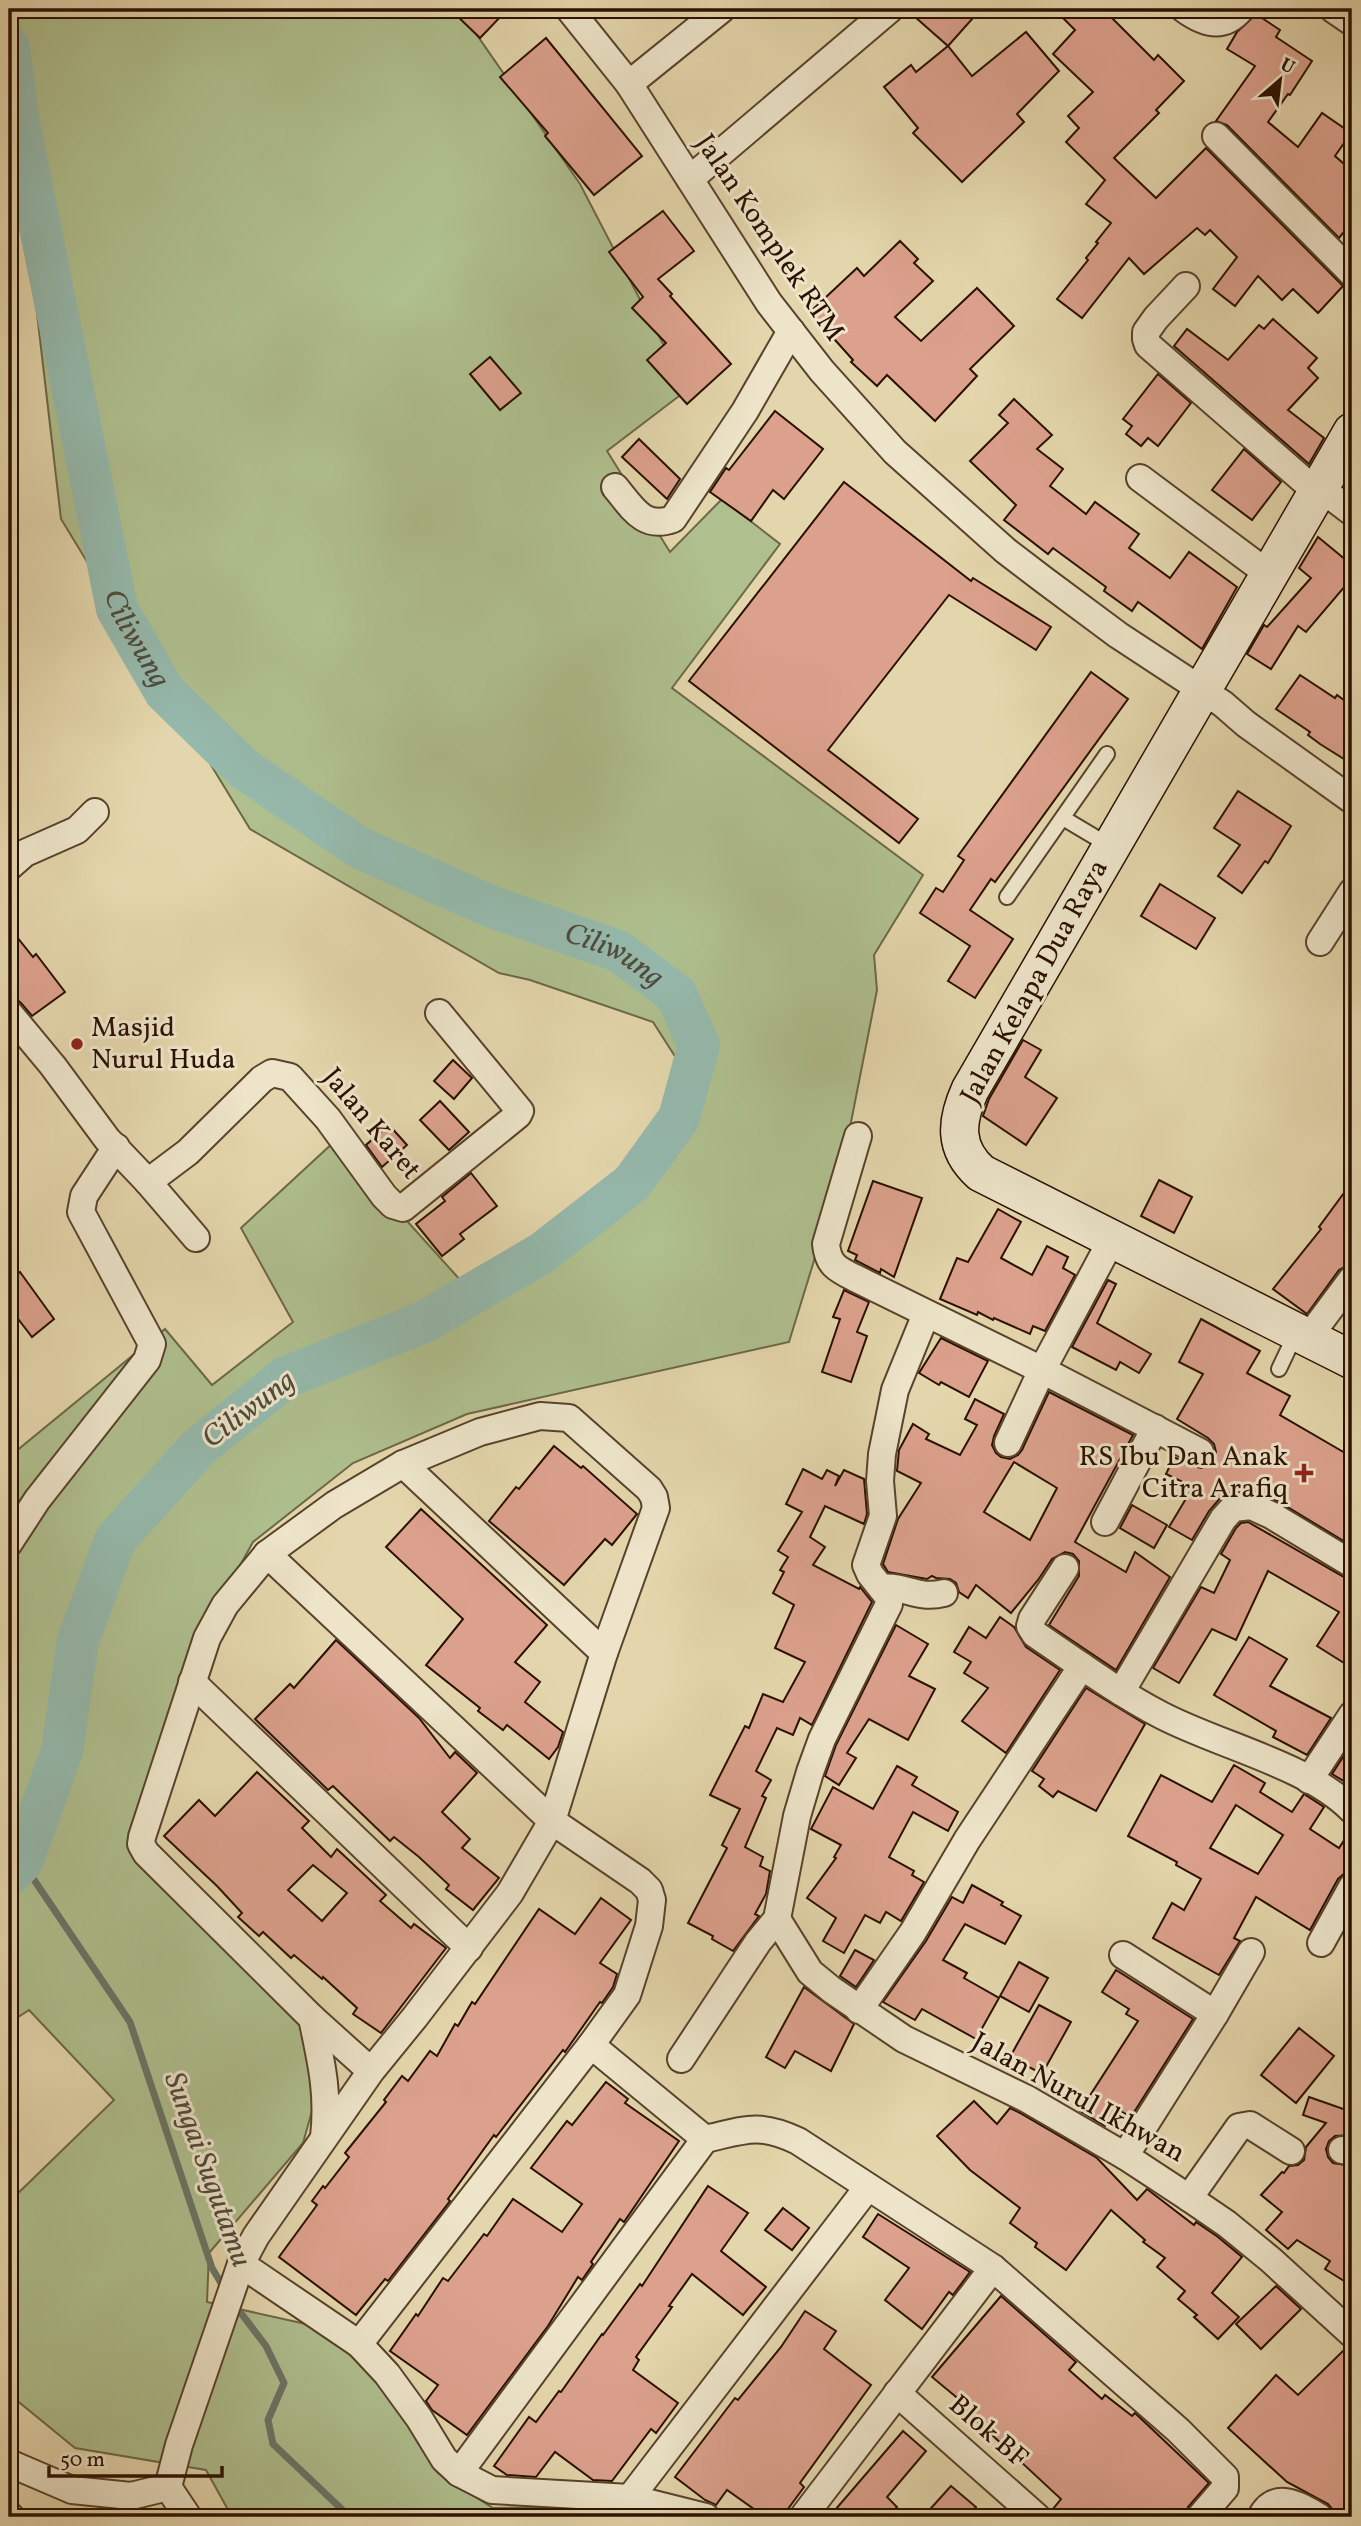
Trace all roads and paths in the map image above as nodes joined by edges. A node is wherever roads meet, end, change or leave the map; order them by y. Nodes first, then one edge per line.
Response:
1 (569, 9) edge
2 (722, 9) edge
3 (890, 9) edge
4 (1184, 9) edge
5 (1241, 9) edge
6 (1333, 9) edge
7 (1352, 22) edge
8 (629, 84) junction
9 (1216, 136) dead end
10 (690, 179) junction
11 (1352, 273) edge
12 (1186, 286) dead end
13 (791, 331) junction
14 (1352, 432) edge
15 (1140, 478) dead end
16 (615, 487) dead end
17 (1319, 491) junction
18 (1352, 512) edge
19 (1270, 575) junction
20 (1202, 691) junction
21 (1107, 754) dead end
22 (1352, 800) edge
23 (95, 812) dead end
24 (1063, 818) junction
25 (1111, 847) junction
26 (9, 866) edge
27 (1352, 892) edge
28 (1007, 897) dead end
29 (1320, 942) dead end
30 (9, 1013) edge
31 (439, 1013) dead end
32 (858, 1136) dead end
33 (116, 1147) junction
34 (148, 1182) junction
35 (196, 1238) dead end
36 (1112, 1239) junction
37 (1352, 1279) edge
38 (926, 1314) junction
39 (1302, 1335) junction
40 (1352, 1360) edge
41 (1279, 1369) dead end
42 (1042, 1370) junction
43 (1155, 1428) junction
44 (1008, 1443) dead end
45 (1200, 1452) dead end
46 (403, 1464) junction
47 (1104, 1522) dead end
48 (9, 1543) edge
49 (267, 1555) junction
50 (1352, 1564) edge
51 (1065, 1569) dead end
52 (882, 1588) junction
53 (944, 1593) dead end
54 (604, 1653) junction
55 (1082, 1667) junction
56 (192, 1682) junction
57 (1121, 1692) junction
58 (1352, 1715) edge
59 (1309, 1780) junction
60 (1352, 1810) edge
61 (552, 1821) junction
62 (1352, 1887) edge
63 (777, 1919) junction
64 (1321, 1943) dead end
65 (469, 1948) junction
66 (1251, 1952) dead end
67 (1123, 1955) dead end
68 (859, 2010) junction
69 (1215, 2014) junction
70 (312, 2018) junction
71 (591, 2045) junction
72 (681, 2059) dead end
73 (371, 2071) junction
74 (324, 2139) junction
75 (705, 2139) junction
76 (1291, 2151) dead end
77 (1125, 2156) junction
78 (868, 2187) junction
79 (1189, 2197) junction
80 (993, 2268) junction
81 (237, 2276) junction
82 (1352, 2334) edge
83 (359, 2344) junction
84 (897, 2393) junction
85 (9, 2463) edge
86 (459, 2473) junction
87 (168, 2487) junction
88 (630, 2498) junction
89 (188, 2517) edge
90 (706, 2517) edge
91 (803, 2517) edge
92 (1037, 2517) edge
93 (1200, 2517) edge
94 (1261, 2517) edge
95 (1319, 2517) edge

1 - 8 street, Jalan Komplek RTM
2 - 8 street
3 - 10 street
4 - 5 street
6 - 7 street
8 - 10 street, Jalan Komplek RTM
9 - 11 street
10 - 13 street, Jalan Komplek RTM
12 - 17 street
13 - 16 street
13 - 20 street, Jalan Komplek RTM
14 - 17 main road, Jalan Kelapa Dua Raya
15 - 19 street
17 - 18 street
17 - 19 main road, Jalan Kelapa Dua Raya
19 - 20 main road, Jalan Kelapa Dua Raya
20 - 22 street, Jalan Komplek RTM
20 - 25 main road, Jalan Kelapa Dua Raya
21 - 24 lane
23 - 26 street
24 - 25 lane
24 - 28 lane
25 - 36 main road, Jalan Kelapa Dua Raya
27 - 29 street
30 - 33 street
31 - 34 street, Jalan Karet
32 - 38 street
33 - 34 street
33 - 48 street
34 - 35 street
36 - 39 main road, Jalan Kelapa Dua Raya
36 - 42 street
37 - 39 street
38 - 42 street
38 - 52 street
39 - 40 main road, Jalan Kelapa Dua Raya
39 - 41 lane
42 - 43 street
42 - 44 street
43 - 45 street
43 - 47 street
46 - 49 street
46 - 54 street
46 - 54 street
49 - 56 street
49 - 61 street
50 - 57 street
51 - 55 street
52 - 53 street
52 - 63 street
54 - 61 street
55 - 57 street
55 - 68 street
56 - 65 street
56 - 70 street
57 - 59 street
58 - 59 street
59 - 60 street
61 - 65 street
61 - 71 street
62 - 64 street
63 - 68 street, Jalan Nurul Ikhwan
63 - 72 street
65 - 73 street
66 - 69 street
67 - 69 street
68 - 77 street, Jalan Nurul Ikhwan
69 - 77 street
70 - 73 street
70 - 74 street
71 - 75 street
71 - 83 street
73 - 74 street
74 - 81 street
75 - 78 street
75 - 86 street
76 - 79 street
77 - 79 street, Jalan Nurul Ikhwan
78 - 80 street
78 - 88 street
79 - 82 street, Jalan Nurul Ikhwan
80 - 84 street
80 - 93 street
81 - 83 street
81 - 87 street
83 - 86 street
84 - 91 street
84 - 92 street, Blok BF
85 - 87 street
86 - 88 street
87 - 89 street
88 - 90 street
94 - 95 street

